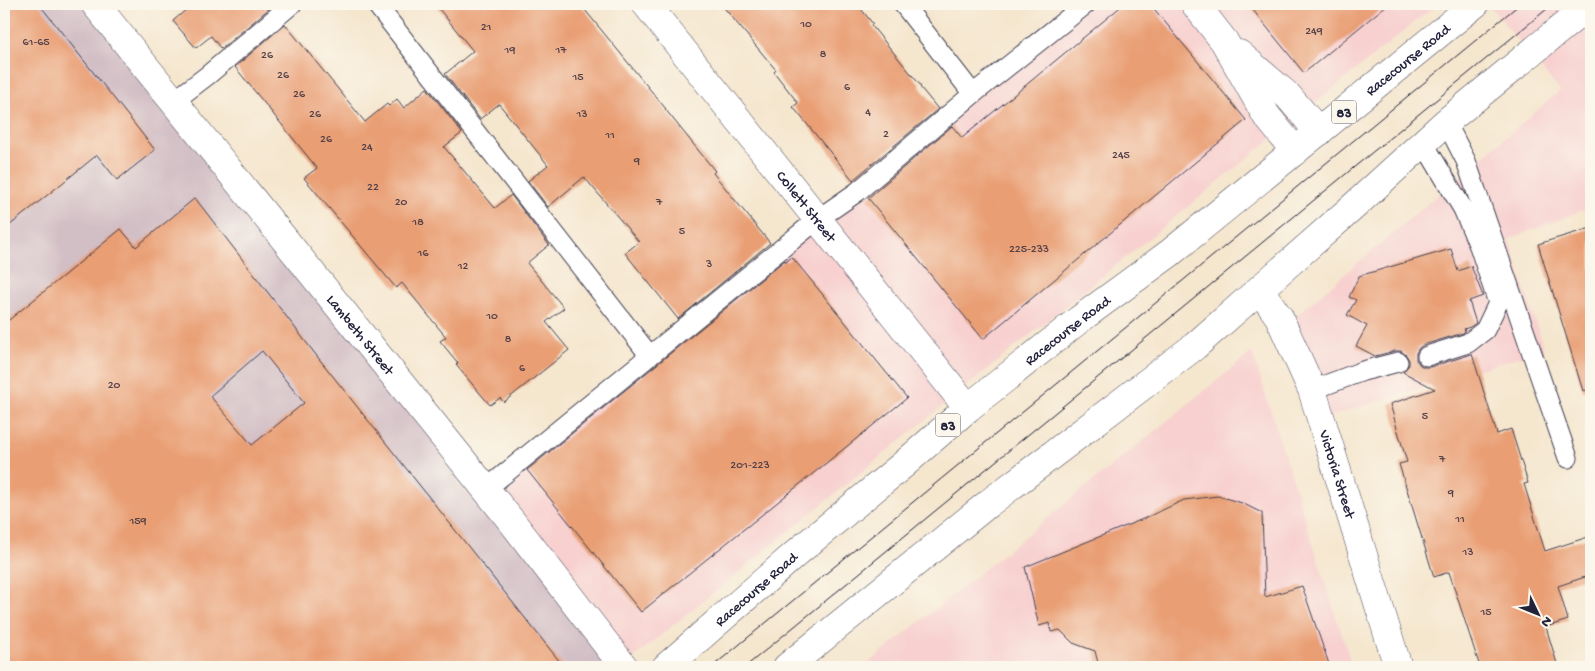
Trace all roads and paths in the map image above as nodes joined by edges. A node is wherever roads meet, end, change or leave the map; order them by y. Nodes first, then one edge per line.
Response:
1 (95, 4) edge
2 (292, 4) edge
3 (376, 4) edge
4 (646, 4) edge
5 (903, 4) edge
6 (1086, 4) edge
7 (1195, 4) edge
8 (1475, 4) edge
9 (1591, 4) edge
10 (1224, 41) junction
11 (973, 94) junction
12 (174, 101) junction
13 (1446, 122) junction
14 (1319, 132) junction
15 (1423, 142) junction
16 (1295, 151) junction
17 (818, 220) junction
18 (1260, 290) junction
19 (650, 356) junction
20 (1427, 356) dead end
21 (1398, 362) dead end
22 (1312, 390) junction
23 (968, 408) junction
24 (1568, 458) dead end
25 (486, 489) junction
26 (624, 667) edge
27 (666, 667) edge
28 (788, 667) edge
29 (1398, 667) edge

1 - 12 main road, Lambeth Street
2 - 12 lane
3 - 19 lane
4 - 17 main road, Collett Street
5 - 11 lane
6 - 11 lane
7 - 10 main road
8 - 14 main road, Racecourse Road / 83
9 - 13 main road
10 - 14 main road
10 - 16 main road
11 - 17 lane
12 - 25 main road, Lambeth Street
13 - 15 main road
13 - 24 lane
14 - 16 main road, Racecourse Road / 83
15 - 18 main road
15 - 20 lane
16 - 23 main road, Racecourse Road / 83
17 - 19 lane
17 - 23 main road, Collett Street
18 - 22 main road, Victoria Street
18 - 28 main road
19 - 25 lane
21 - 22 lane
22 - 29 main road, Victoria Street
23 - 27 main road, Racecourse Road / 83
25 - 26 main road, Lambeth Street

